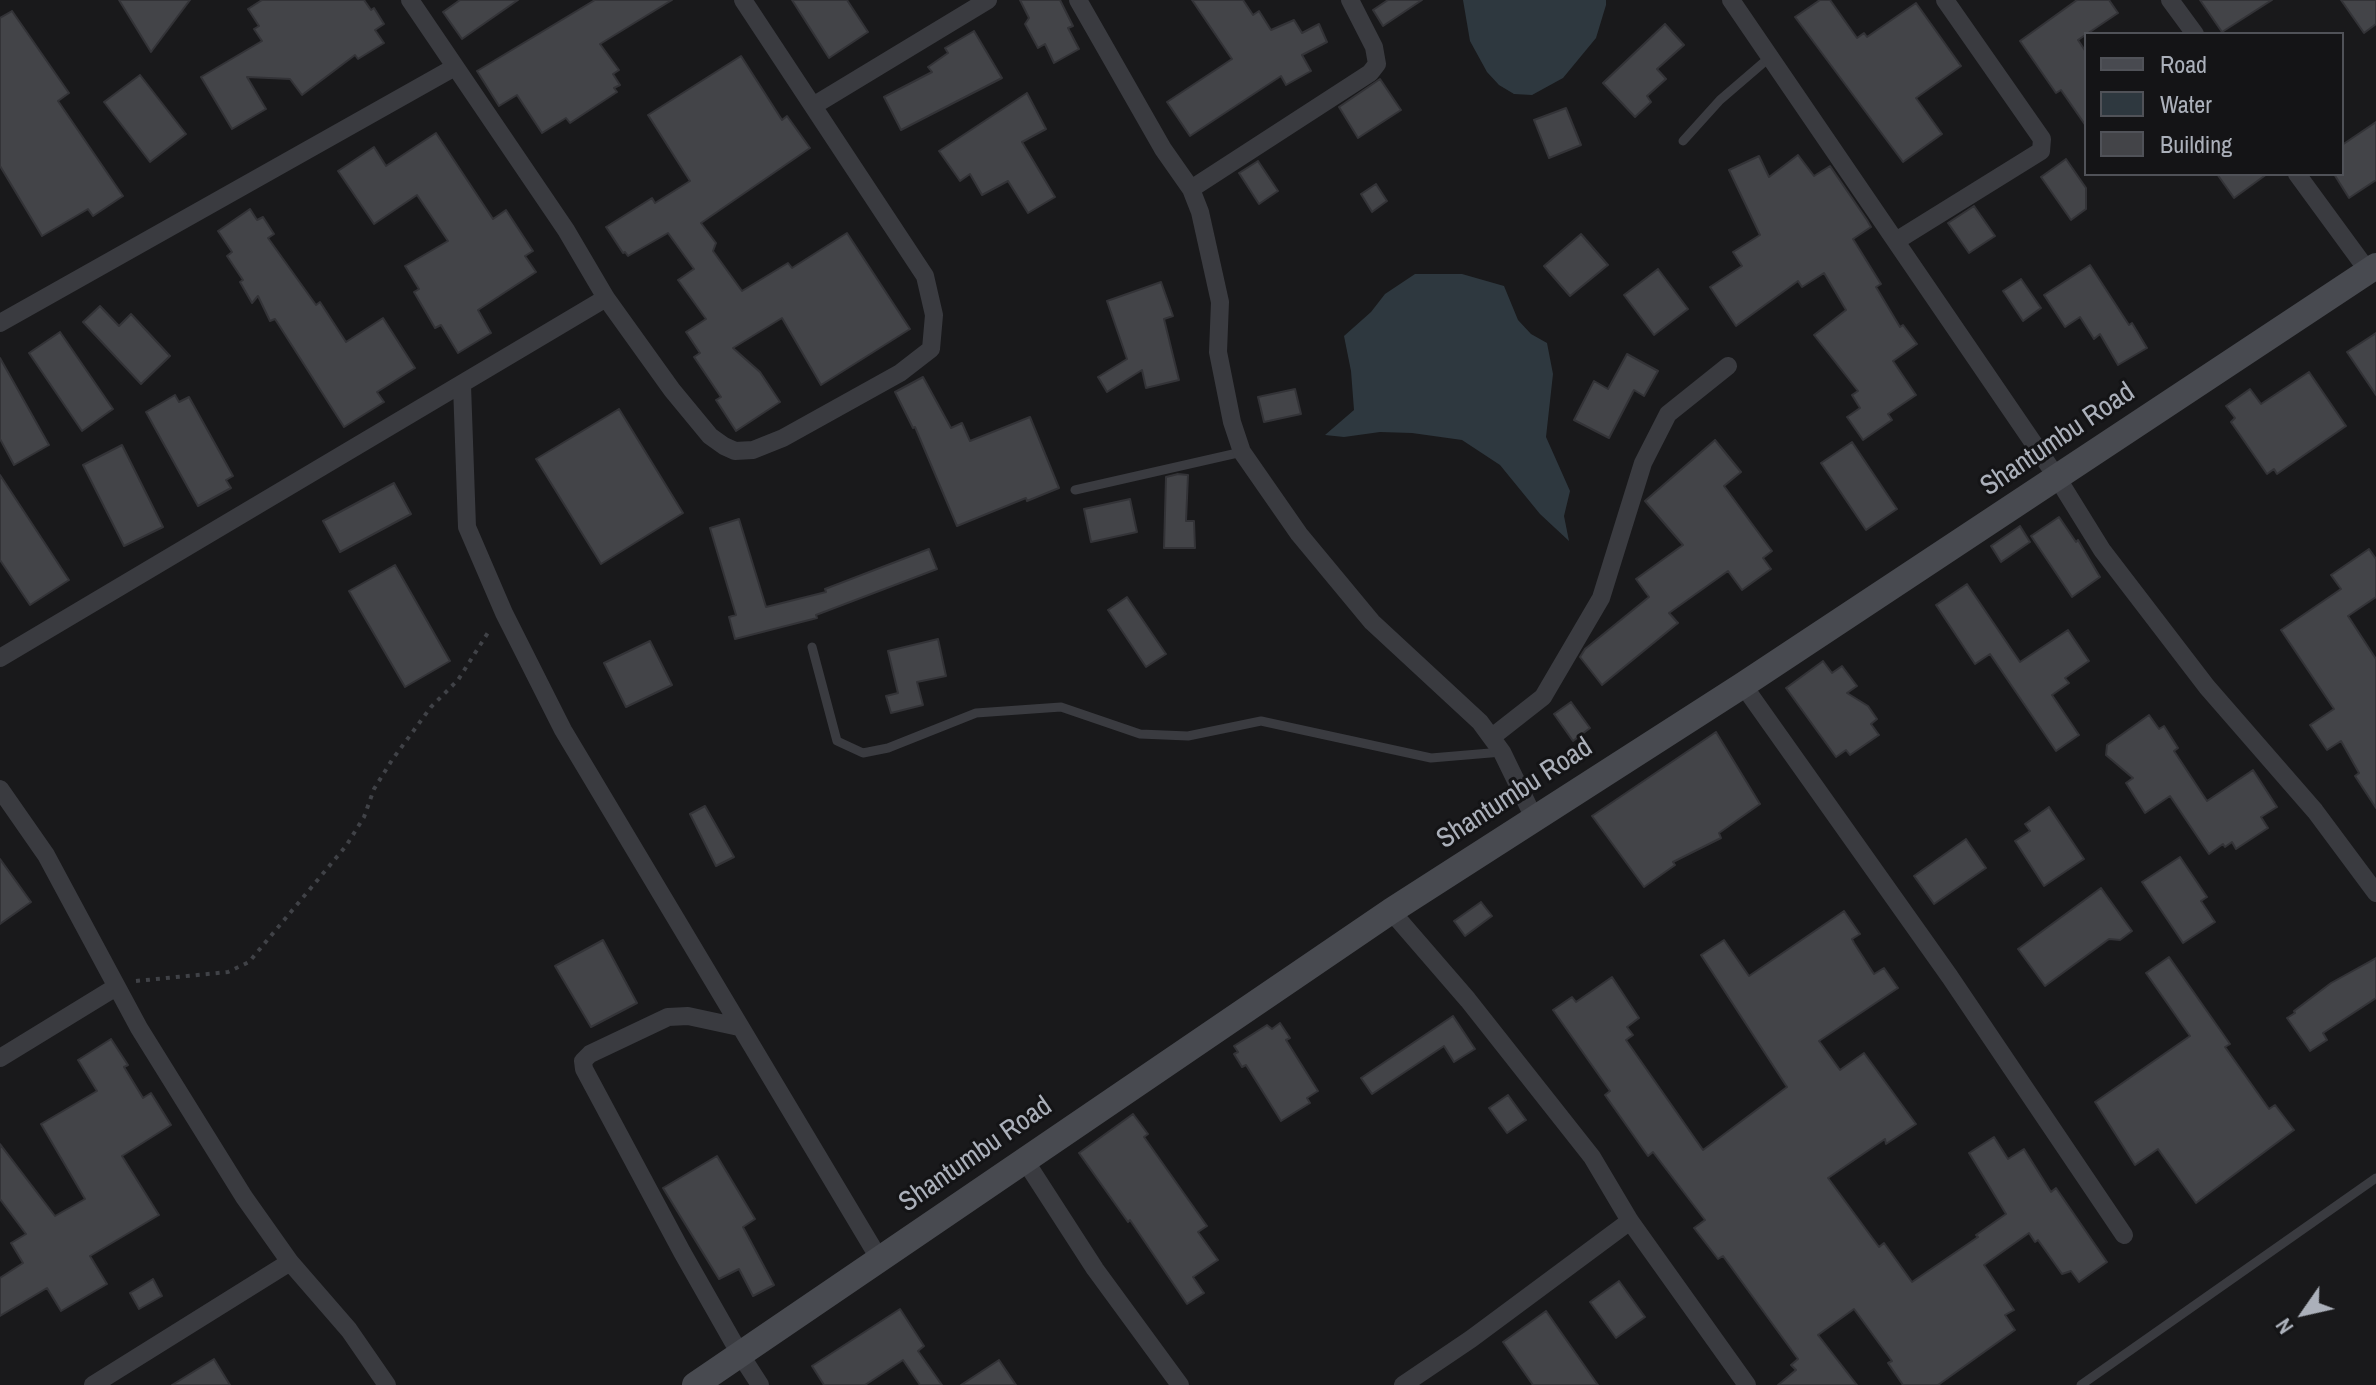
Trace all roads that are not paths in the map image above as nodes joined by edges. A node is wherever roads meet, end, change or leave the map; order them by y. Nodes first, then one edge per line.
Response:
1 (410, 0) edge
2 (743, 0) edge
3 (988, 0) edge
4 (1078, 0) edge
5 (1350, 0) edge
6 (1731, 0) edge
7 (1945, 0) edge
8 (2170, 0) edge
9 (2194, 32) edge
10 (1770, 57) junction
11 (455, 67) junction
12 (813, 106) junction
13 (1683, 141) dead end
14 (2299, 176) edge
15 (1191, 189) junction
16 (1896, 241) junction
17 (2372, 269) edge
18 (606, 298) junction
19 (0, 323) edge
20 (1728, 366) dead end
21 (462, 385) junction
22 (1242, 452) junction
23 (2058, 479) junction
24 (1075, 490) dead end
25 (812, 647) dead end
26 (0, 658) edge
27 (1743, 685) junction
28 (1497, 744) junction
29 (0, 789) edge
30 (1535, 820) junction
31 (2376, 893) edge
32 (1391, 911) junction
33 (116, 987) junction
34 (739, 1027) junction
35 (0, 1058) edge
36 (1024, 1159) junction
37 (2376, 1178) edge
38 (1630, 1221) junction
39 (2124, 1235) dead end
40 (880, 1260) junction
41 (290, 1262) junction
42 (740, 1354) junction
43 (93, 1385) edge
44 (387, 1385) edge
45 (695, 1385) edge
46 (760, 1385) edge
47 (1180, 1385) edge
48 (1403, 1385) edge
49 (1747, 1385) edge
50 (2081, 1385) edge

1 - 11 street
2 - 12 street
3 - 12 street
4 - 15 street
5 - 15 street
6 - 10 street
7 - 16 street
8 - 9 street
10 - 13 lane
10 - 16 street
11 - 18 street
11 - 19 street
12 - 18 street
14 - 17 street
15 - 22 street
16 - 23 street
17 - 23 street, Shantumbu Road
18 - 21 street
20 - 28 street
21 - 26 street
21 - 34 street
22 - 24 lane
22 - 28 street
23 - 27 street, Shantumbu Road
23 - 31 street
25 - 28 lane
27 - 30 street, Shantumbu Road
27 - 39 street
28 - 30 street
29 - 33 street
30 - 32 street, Shantumbu Road
32 - 36 street, Shantumbu Road
32 - 38 street
33 - 35 street
33 - 41 street
34 - 40 street
34 - 42 street
36 - 40 street, Shantumbu Road
36 - 47 street
37 - 50 lane
38 - 48 street
38 - 49 street
40 - 42 street, Shantumbu Road
41 - 43 street
41 - 44 street
42 - 45 street, Shantumbu Road
42 - 46 street

